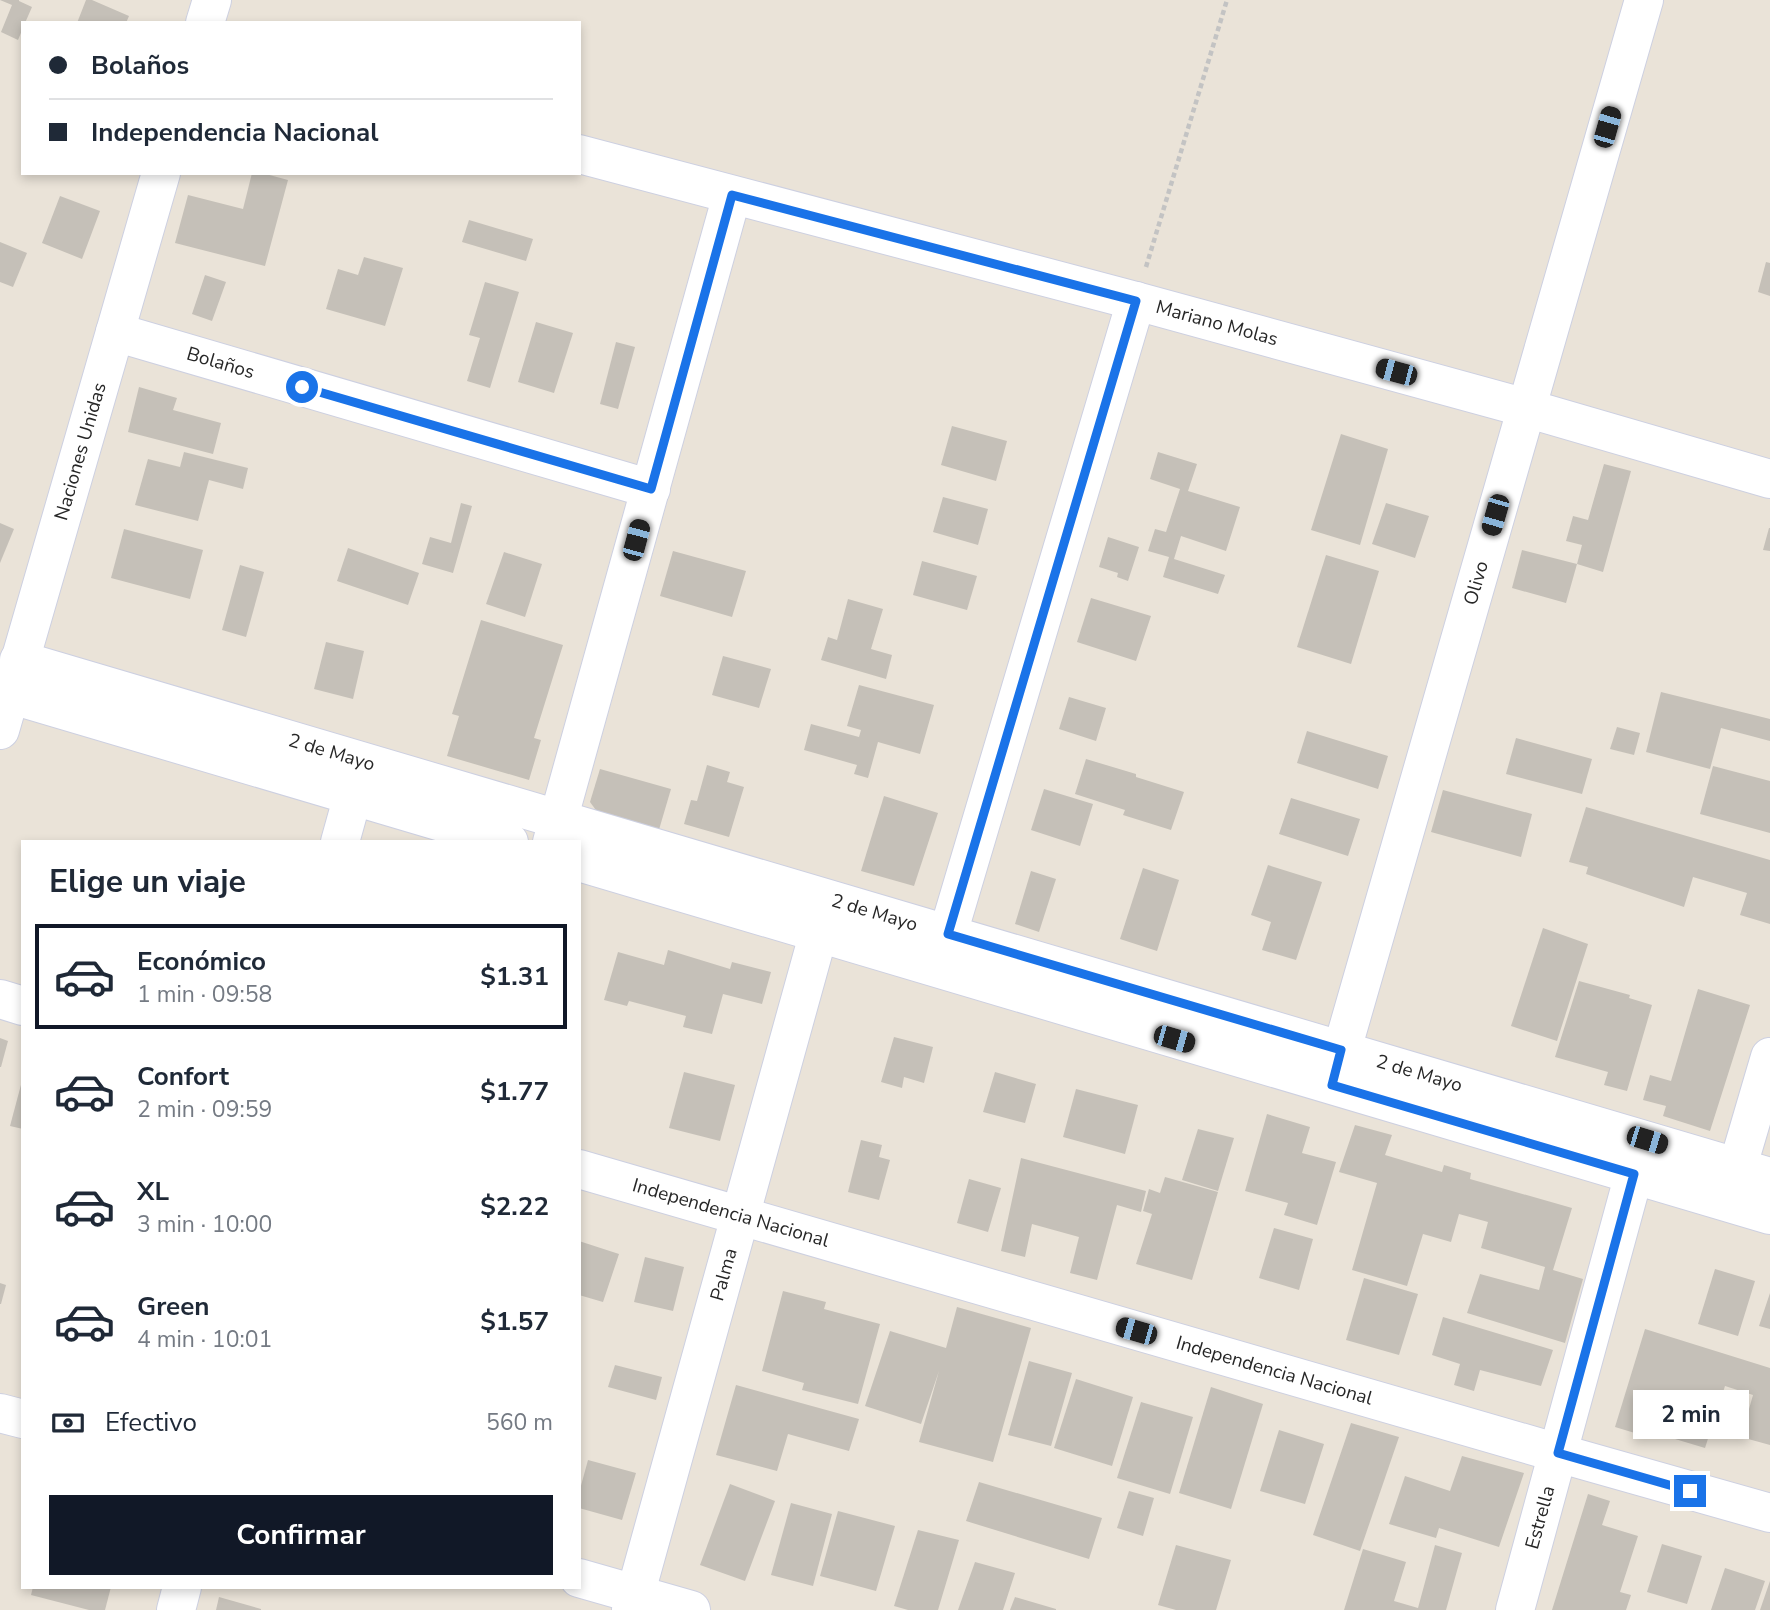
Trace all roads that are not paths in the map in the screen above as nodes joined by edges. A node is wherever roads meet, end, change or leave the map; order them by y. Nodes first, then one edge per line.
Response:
1 (212, 0) edge
2 (1644, 0) edge
3 (206, 21) edge
4 (581, 155) edge
5 (160, 175) edge
6 (732, 195) junction
7 (1136, 301) junction
8 (115, 332) junction
9 (1526, 408) junction
10 (1770, 479) edge
11 (651, 489) junction
12 (10, 694) edge
13 (358, 778) junction
14 (555, 831) edge
15 (341, 840) edge
16 (504, 840) edge
17 (581, 862) edge
18 (823, 916) junction
19 (943, 952) junction
20 (0, 999) edge
21 (21, 1005) edge
22 (1770, 1057) edge
23 (1337, 1068) junction
24 (1640, 1157) junction
25 (581, 1169) edge
26 (1745, 1182) edge
27 (1770, 1215) edge
28 (740, 1216) junction
29 (0, 1413) edge
30 (21, 1418) edge
31 (1558, 1453) junction
32 (1770, 1513) edge
33 (581, 1579) edge
34 (181, 1589) edge
35 (633, 1602) edge
36 (176, 1610) edge
37 (691, 1610) edge
38 (1515, 1610) edge

1 - 3 street
2 - 9 street, Olivo
4 - 6 street, Mariano Molas
5 - 8 street, Naciones Unidas
6 - 7 street, Mariano Molas
6 - 11 street
7 - 9 street, Mariano Molas
7 - 19 street
8 - 11 street, Bolaños
8 - 12 street, Naciones Unidas
9 - 10 street, Mariano Molas
9 - 23 street, Olivo
11 - 14 street
12 - 13 street, 2 de Mayo
13 - 14 street, 2 de Mayo
13 - 15 street
13 - 16 street, 2 de Mayo
14 - 18 street, 2 de Mayo
17 - 18 street, 2 de Mayo
18 - 19 street, 2 de Mayo
18 - 28 street, Palma
19 - 23 street, 2 de Mayo
20 - 21 street
22 - 26 street
23 - 24 street, 2 de Mayo
24 - 26 street, 2 de Mayo
24 - 31 street, Estrella
25 - 28 street, Independencia Nacional
26 - 27 street, 2 de Mayo
28 - 31 street, Independencia Nacional
28 - 35 street, Palma
29 - 30 street
31 - 32 street, Independencia Nacional
31 - 38 street, Estrella
33 - 35 street
34 - 36 street
35 - 37 street

